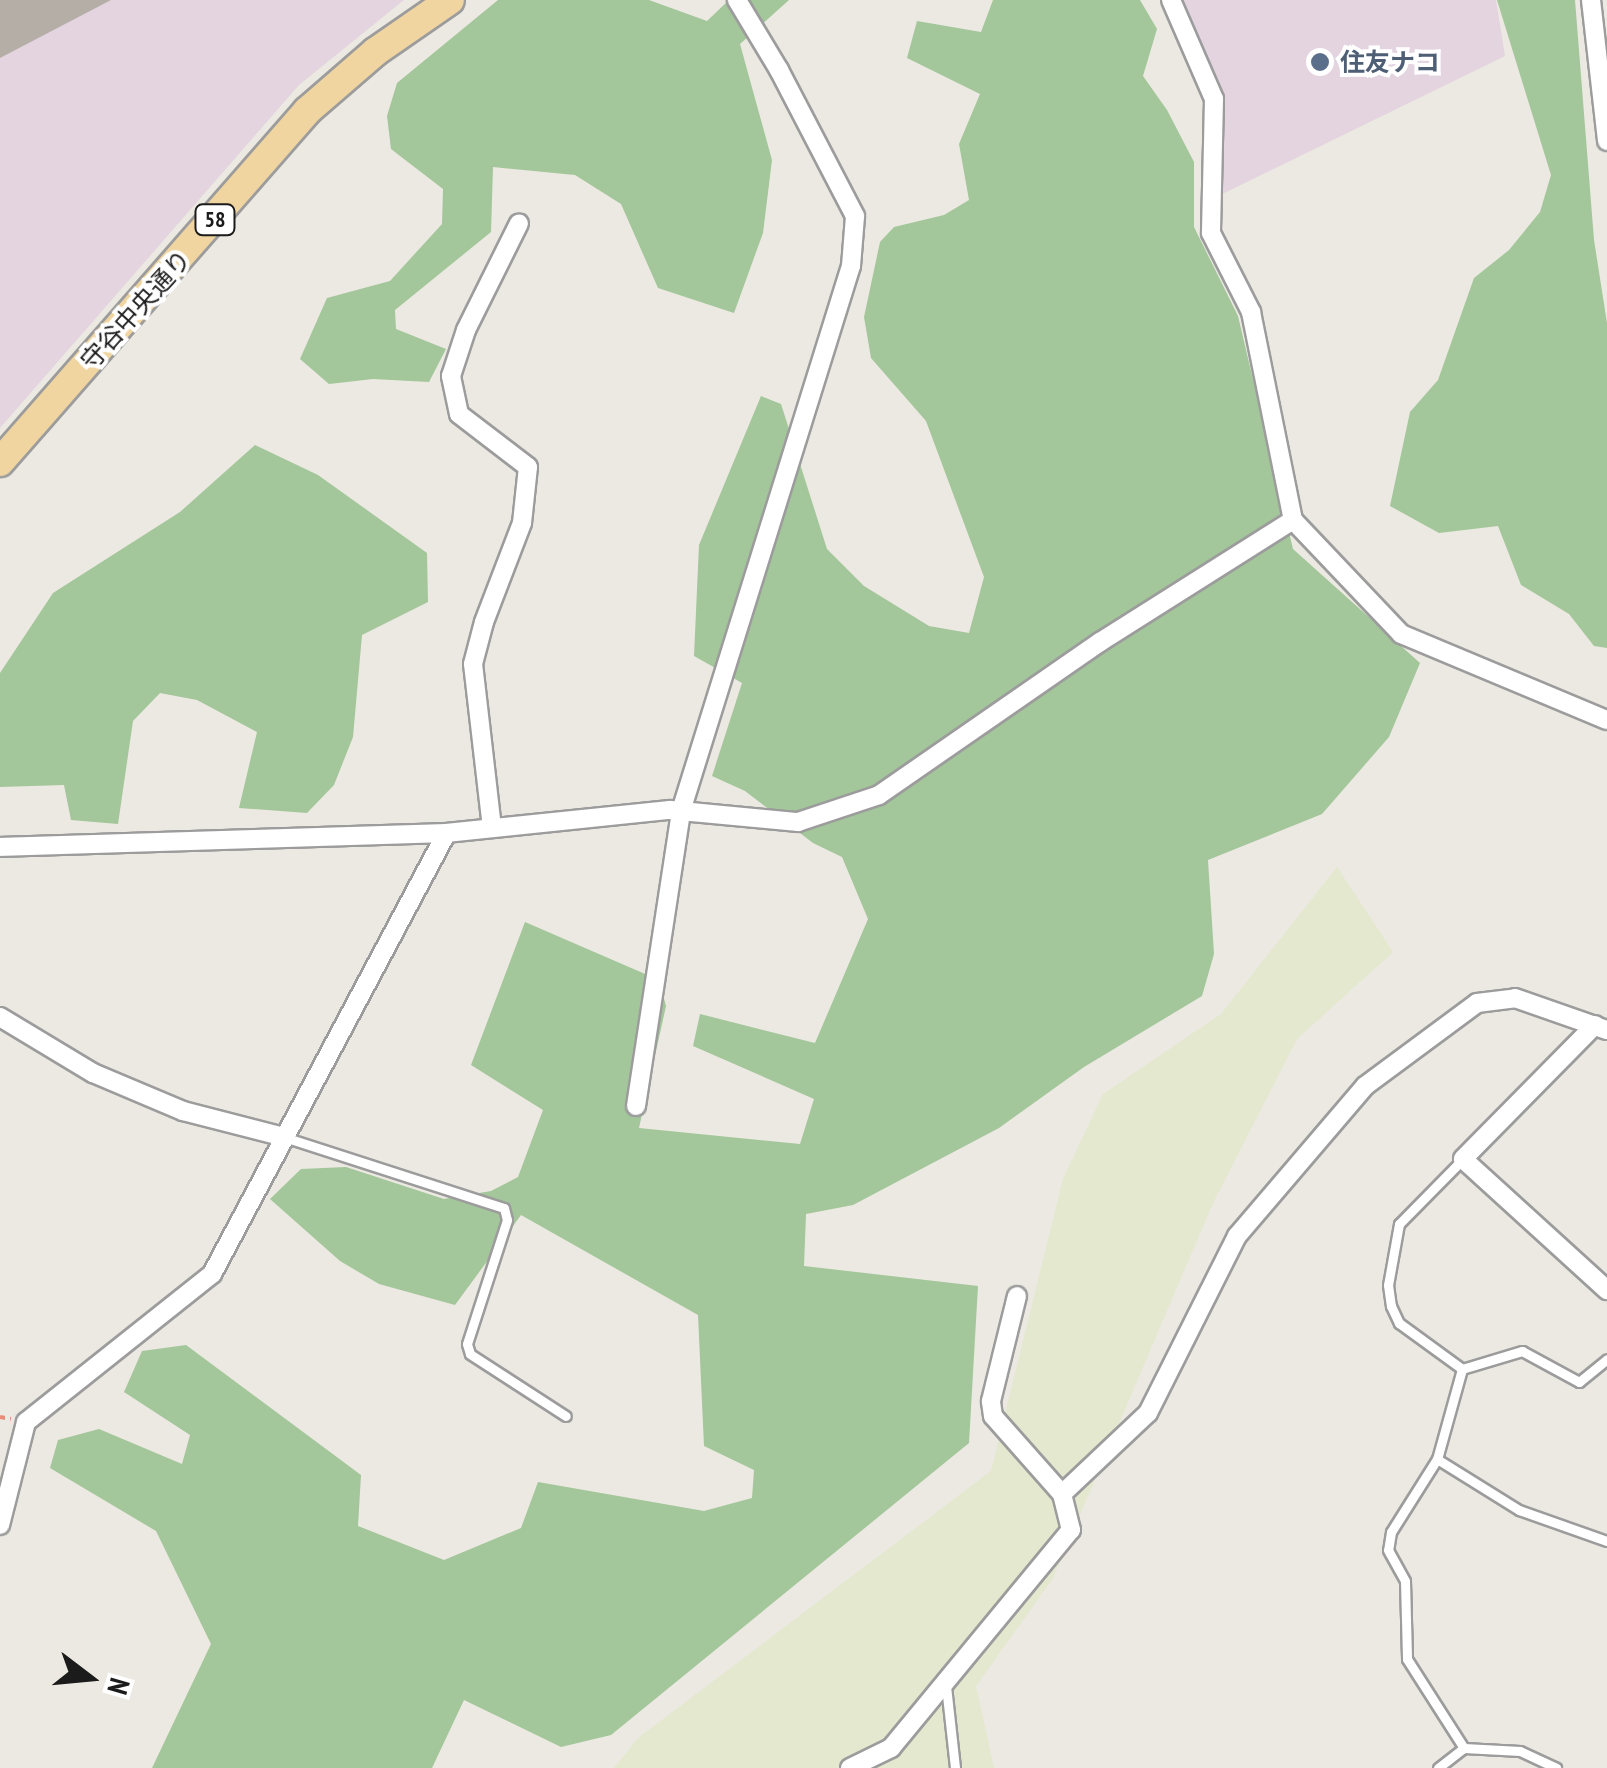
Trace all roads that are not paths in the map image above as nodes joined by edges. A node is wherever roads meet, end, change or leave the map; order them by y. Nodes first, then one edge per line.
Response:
1 (450, 0) edge
2 (737, 0) edge
3 (1171, 0) edge
4 (1591, 0) edge
5 (1607, 141) edge
6 (519, 224) dead end
7 (0, 462) edge
8 (1294, 520) junction
9 (1607, 720) edge
10 (681, 811) junction
11 (492, 828) junction
12 (446, 833) junction
13 (0, 847) edge
14 (0, 1017) edge
15 (1601, 1028) edge
16 (636, 1106) dead end
17 (284, 1137) junction
18 (1463, 1159) junction
19 (1607, 1290) edge
20 (1018, 1296) dead end
21 (1607, 1359) edge
22 (1462, 1370) junction
23 (566, 1416) dead end
24 (1438, 1459) junction
25 (1062, 1494) junction
26 (0, 1525) edge
27 (1607, 1541) edge
28 (946, 1682) junction
29 (1464, 1748) junction
30 (850, 1768) edge
31 (956, 1768) edge
32 (1438, 1768) edge
33 (1556, 1768) edge

1 - 7 main road, 守谷中央通り / 58
2 - 10 street
3 - 8 street
4 - 5 street
6 - 11 street
8 - 9 street
8 - 10 street
10 - 11 street
10 - 16 street
11 - 12 street
12 - 13 street
12 - 17 street
14 - 17 street
15 - 18 street
15 - 25 street
17 - 23 lane
17 - 26 street
18 - 19 street
18 - 22 lane
20 - 25 street
21 - 22 lane
22 - 24 lane
24 - 27 lane
24 - 29 lane
25 - 28 street
28 - 30 street
28 - 31 lane
29 - 32 lane
29 - 33 lane

